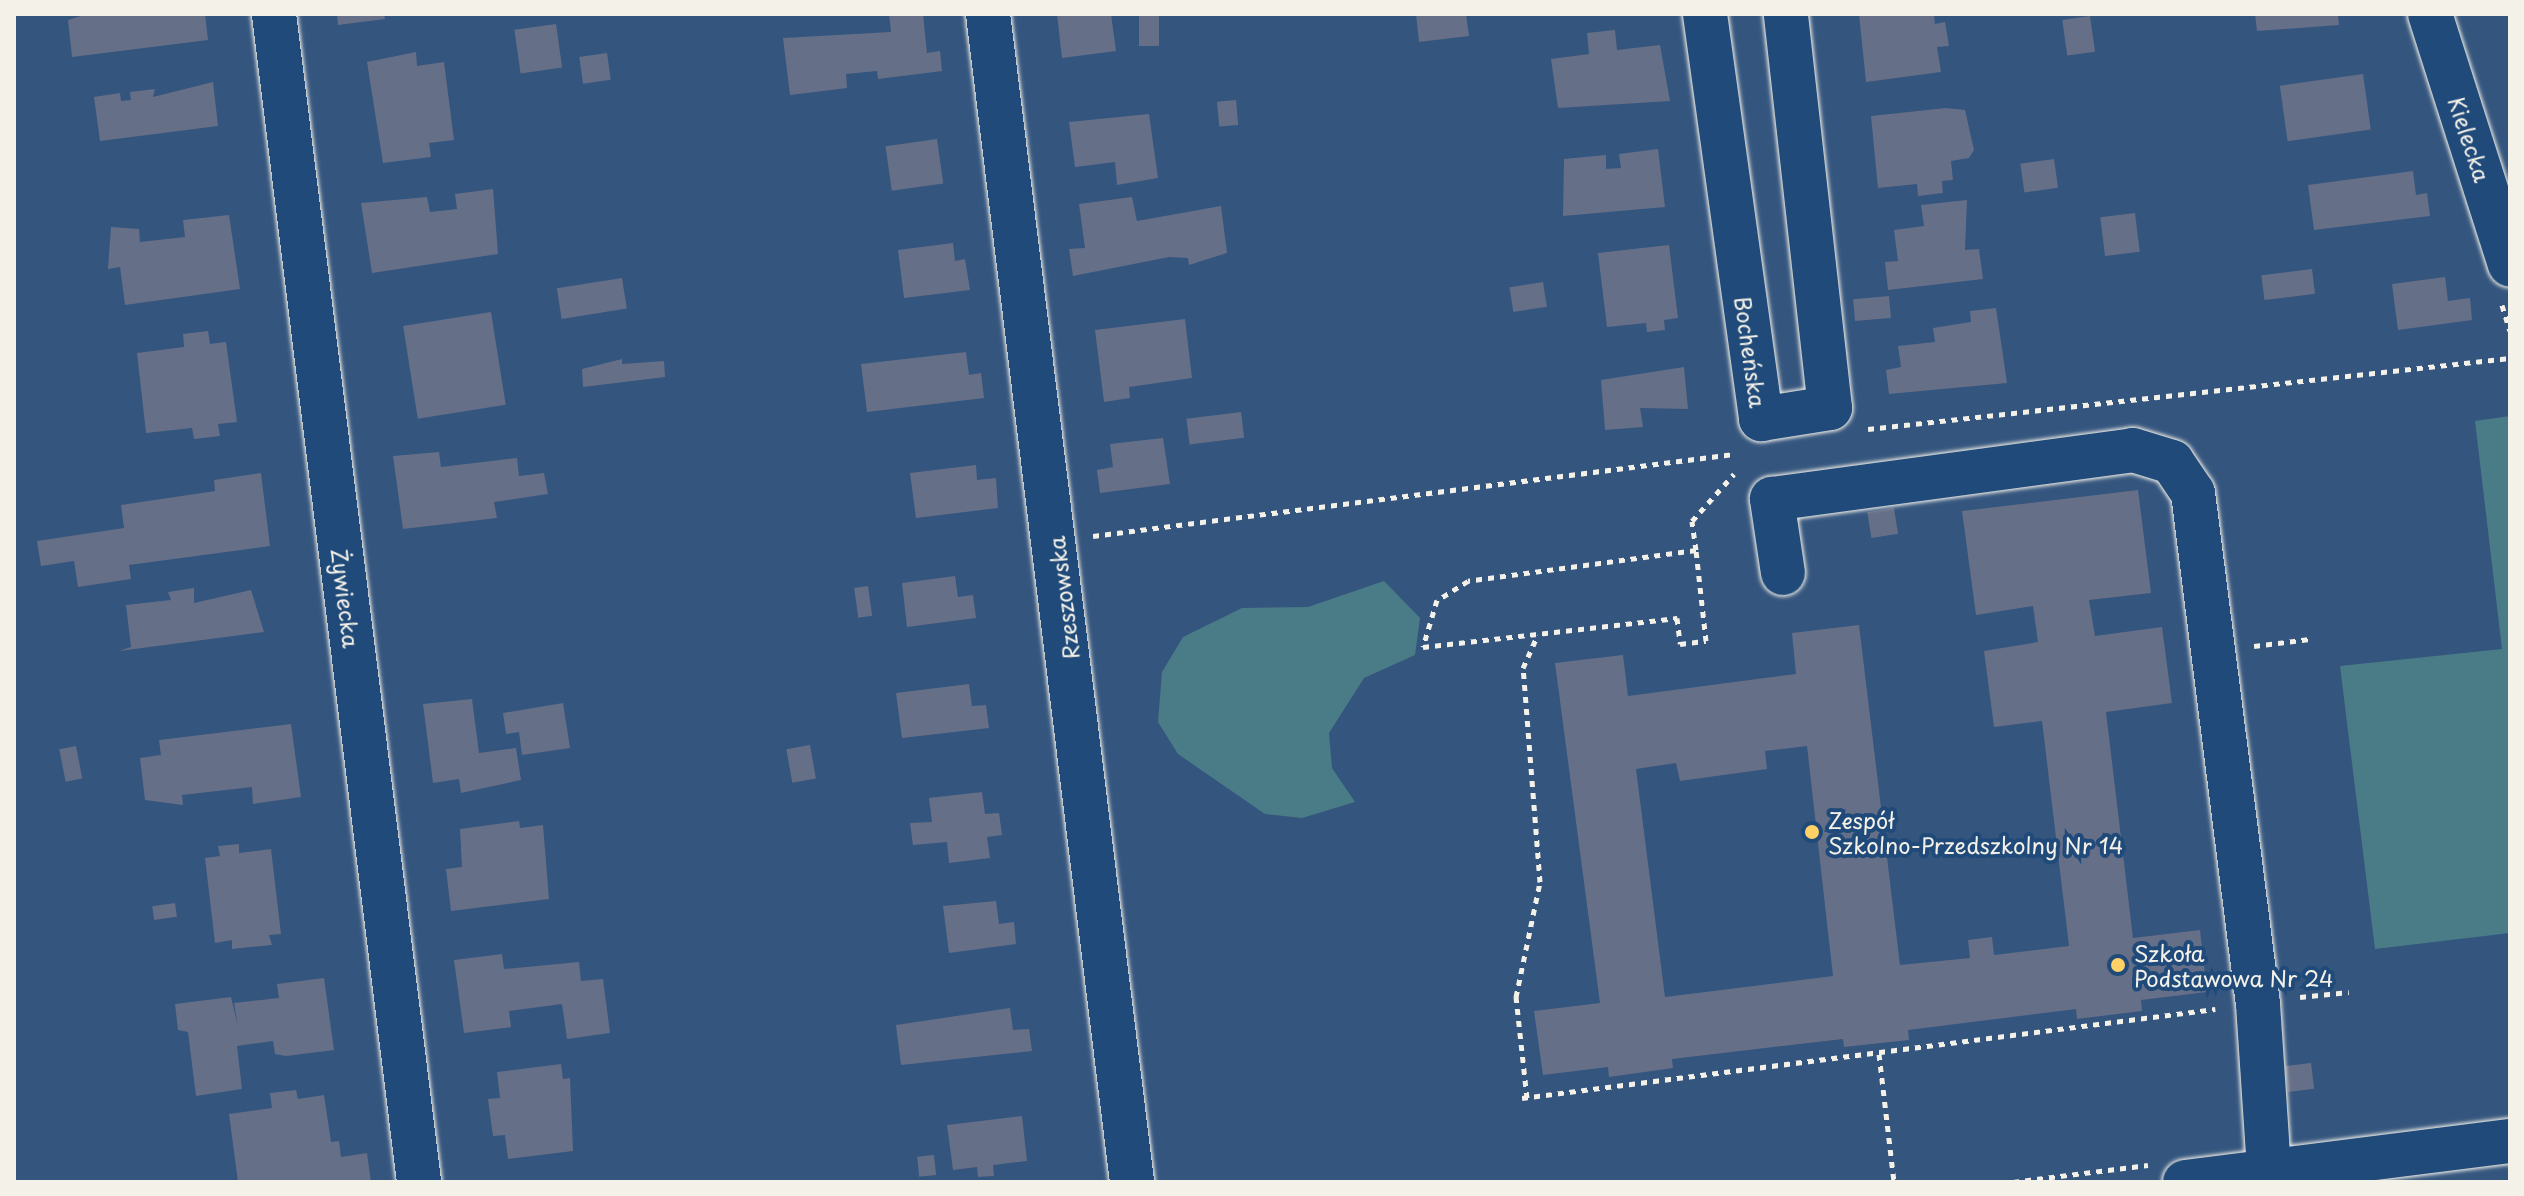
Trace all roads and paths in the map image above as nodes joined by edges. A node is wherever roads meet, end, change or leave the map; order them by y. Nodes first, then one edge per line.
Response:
1 (274, 14) edge
2 (988, 14) edge
3 (1705, 14) edge
4 (1786, 14) edge
5 (2430, 14) edge
6 (2510, 265) edge
7 (2510, 358) edge
8 (1830, 408) junction
9 (1749, 436) junction
10 (1078, 538) dead end
11 (1696, 550) junction
12 (1783, 573) dead end
13 (1538, 634) junction
14 (2310, 639) dead end
15 (2214, 652) junction
16 (2258, 1004) junction
17 (1879, 1054) junction
18 (2510, 1141) edge
19 (2269, 1171) junction
20 (419, 1182) edge
21 (1132, 1182) edge
22 (1894, 1182) edge
23 (2185, 1182) edge

1 - 20 street, Żywiecka
2 - 21 street, Rzeszowska
3 - 9 street, Bocheńska
4 - 8 street
5 - 6 street, Kielecka
7 - 8 path
8 - 9 street, Bocheńska
9 - 10 path
9 - 11 path
11 - 13 path
11 - 13 path
12 - 15 street
13 - 17 path
14 - 15 path
15 - 16 street
16 - 17 path
16 - 19 street
17 - 22 path
18 - 19 street
19 - 23 street

